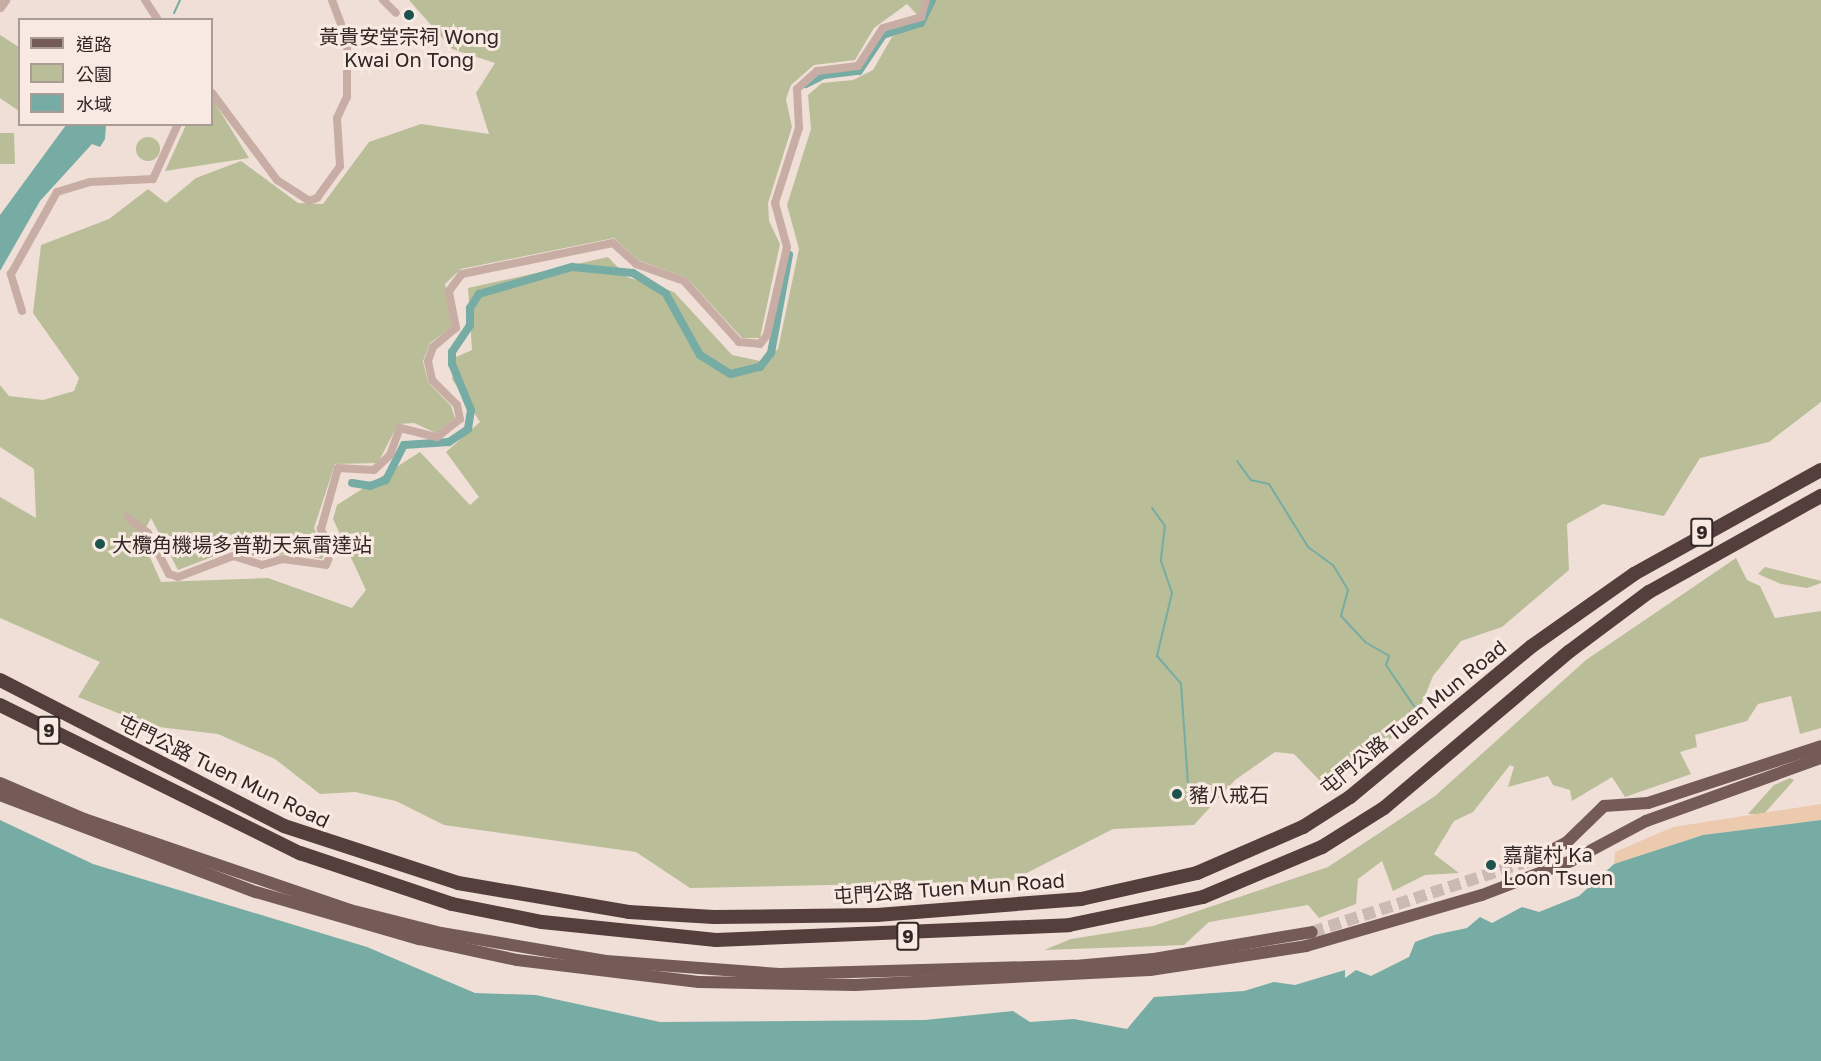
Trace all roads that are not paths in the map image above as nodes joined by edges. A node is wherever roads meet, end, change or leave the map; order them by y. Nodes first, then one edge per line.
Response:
1 (5, 0) edge
2 (145, 0) edge
3 (332, 0) edge
4 (383, 0) edge
5 (926, 0) edge
6 (0, 7) edge
7 (396, 13) dead end
8 (157, 17) edge
9 (213, 94) edge
10 (177, 126) edge
11 (22, 311) dead end
12 (1821, 470) edge
13 (1821, 496) edge
14 (126, 517) dead end
15 (0, 680) edge
16 (0, 705) edge
17 (1821, 746) edge
18 (1821, 758) edge
19 (0, 783) edge
20 (0, 795) edge
21 (1620, 807) junction
22 (1596, 814) junction
23 (1624, 832) junction
24 (1607, 837) junction
25 (1532, 860) tunnel mouth
26 (1312, 933) tunnel mouth
27 (1043, 972) junction

1 - 6 street
2 - 8 street
3 - 9 street
4 - 7 street
5 - 14 street
10 - 11 street
12 - 15 highway, 屯門公路 Tuen Mun Road / 9
13 - 16 highway, 屯門公路 Tuen Mun Road / 9
17 - 21 main road
18 - 23 main road
19 - 27 main road
20 - 27 main road
21 - 22 main road
21 - 23 main road
22 - 24 main road
22 - 25 main road
23 - 24 main road
24 - 27 main road
26 - 27 main road

